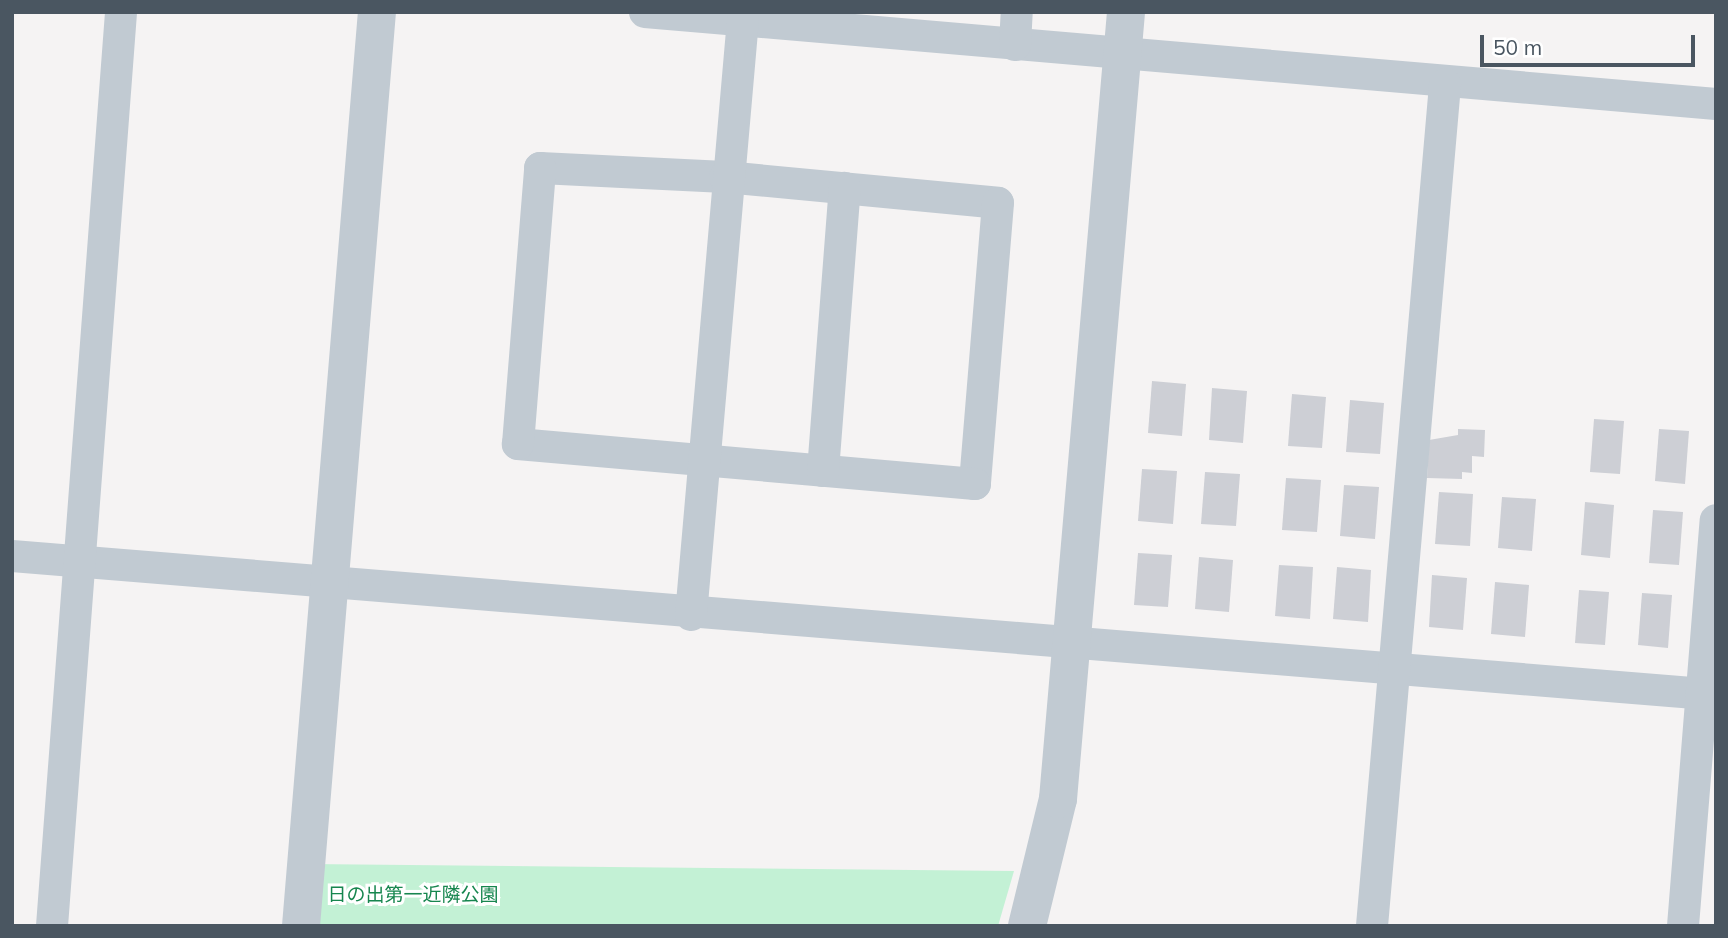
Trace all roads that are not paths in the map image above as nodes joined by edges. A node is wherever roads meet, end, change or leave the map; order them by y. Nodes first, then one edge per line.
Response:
1 (121, 12) edge
2 (377, 12) edge
3 (645, 12) edge
4 (1017, 12) edge
5 (1126, 12) edge
6 (743, 20) junction
7 (1015, 44) junction
8 (1121, 54) junction
9 (1445, 84) junction
10 (1716, 104) edge
11 (725, 177) junction
12 (845, 188) junction
13 (701, 462) junction
14 (824, 471) junction
15 (1716, 520) edge
16 (12, 556) edge
17 (78, 563) junction
18 (326, 585) junction
19 (691, 615) junction
20 (1070, 645) junction
21 (1390, 666) junction
22 (1709, 694) edge
23 (52, 926) edge
24 (302, 926) edge
25 (1027, 926) edge
26 (1372, 926) edge
27 (1683, 926) edge

1 - 17 street
2 - 18 street
3 - 6 street
4 - 7 street
5 - 8 street
6 - 7 street
6 - 11 street
7 - 8 street
8 - 9 street
8 - 20 street
9 - 10 street
9 - 21 street
11 - 12 street
11 - 13 street
11 - 13 street
12 - 14 street
12 - 14 street
13 - 14 street
13 - 19 street
15 - 22 street
16 - 17 street
17 - 18 street
17 - 23 street
18 - 19 street
18 - 24 street
19 - 20 street
20 - 21 street
20 - 25 street
21 - 22 street
21 - 26 street
22 - 27 street

